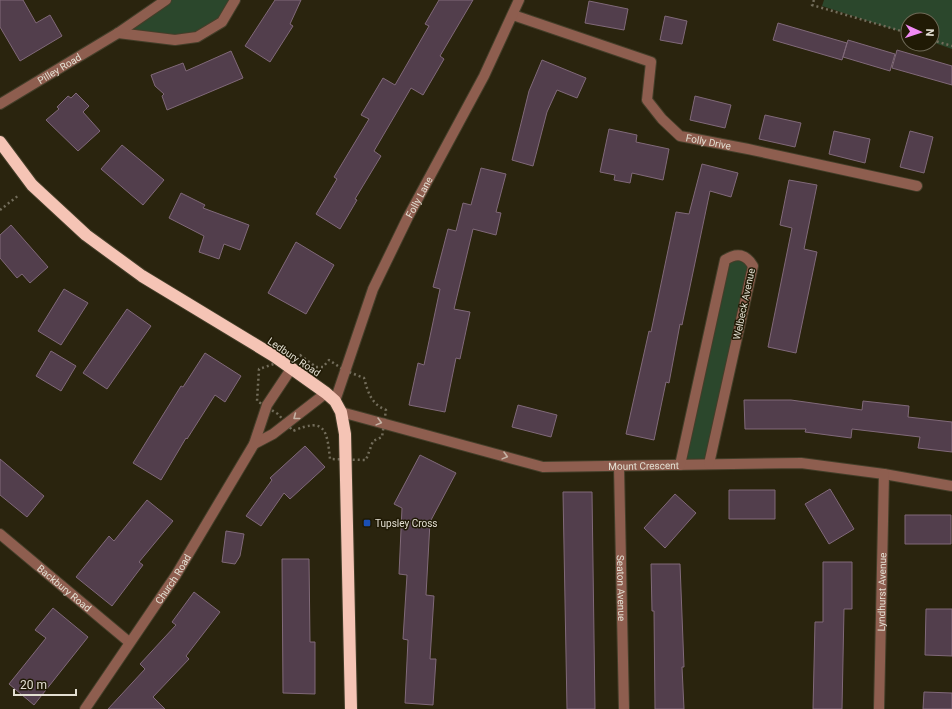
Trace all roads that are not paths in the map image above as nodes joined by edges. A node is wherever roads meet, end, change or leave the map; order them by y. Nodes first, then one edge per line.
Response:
1 (166, 0) edge
2 (235, 0) edge
3 (519, 0) edge
4 (513, 15) junction
5 (118, 33) junction
6 (0, 104) edge
7 (0, 142) edge
8 (917, 186) dead end
9 (291, 369) junction
10 (330, 397) junction
11 (342, 412) junction
12 (254, 444) junction
13 (709, 464) junction
14 (680, 465) junction
15 (619, 467) junction
16 (884, 474) junction
17 (952, 486) edge
18 (0, 534) edge
19 (129, 642) junction
20 (85, 709) edge
21 (351, 709) edge
22 (624, 709) edge
23 (879, 709) edge

1 - 5 street, Pilley Road
2 - 5 street
3 - 4 street, Folly Lane
4 - 8 street, Folly Drive
4 - 10 street, Folly Lane
5 - 6 street, Pilley Road
7 - 9 highway, Ledbury Road
9 - 10 highway, Ledbury Road
9 - 12 street, Church Road
10 - 11 highway, Ledbury Road
10 -> 12 street
11 -> 15 street, Mount Crescent
11 - 21 highway, Ledbury Road
12 - 19 street, Church Road
13 - 14 street, Mount Crescent
13 - 14 street, Welbeck Avenue
13 - 16 street, Mount Crescent
14 - 15 street, Mount Crescent
15 - 22 street, Seaton Avenue
16 - 17 street, Mount Crescent
16 - 23 street, Lyndhurst Avenue
18 - 19 street, Backbury Road
19 - 20 street, Church Road

